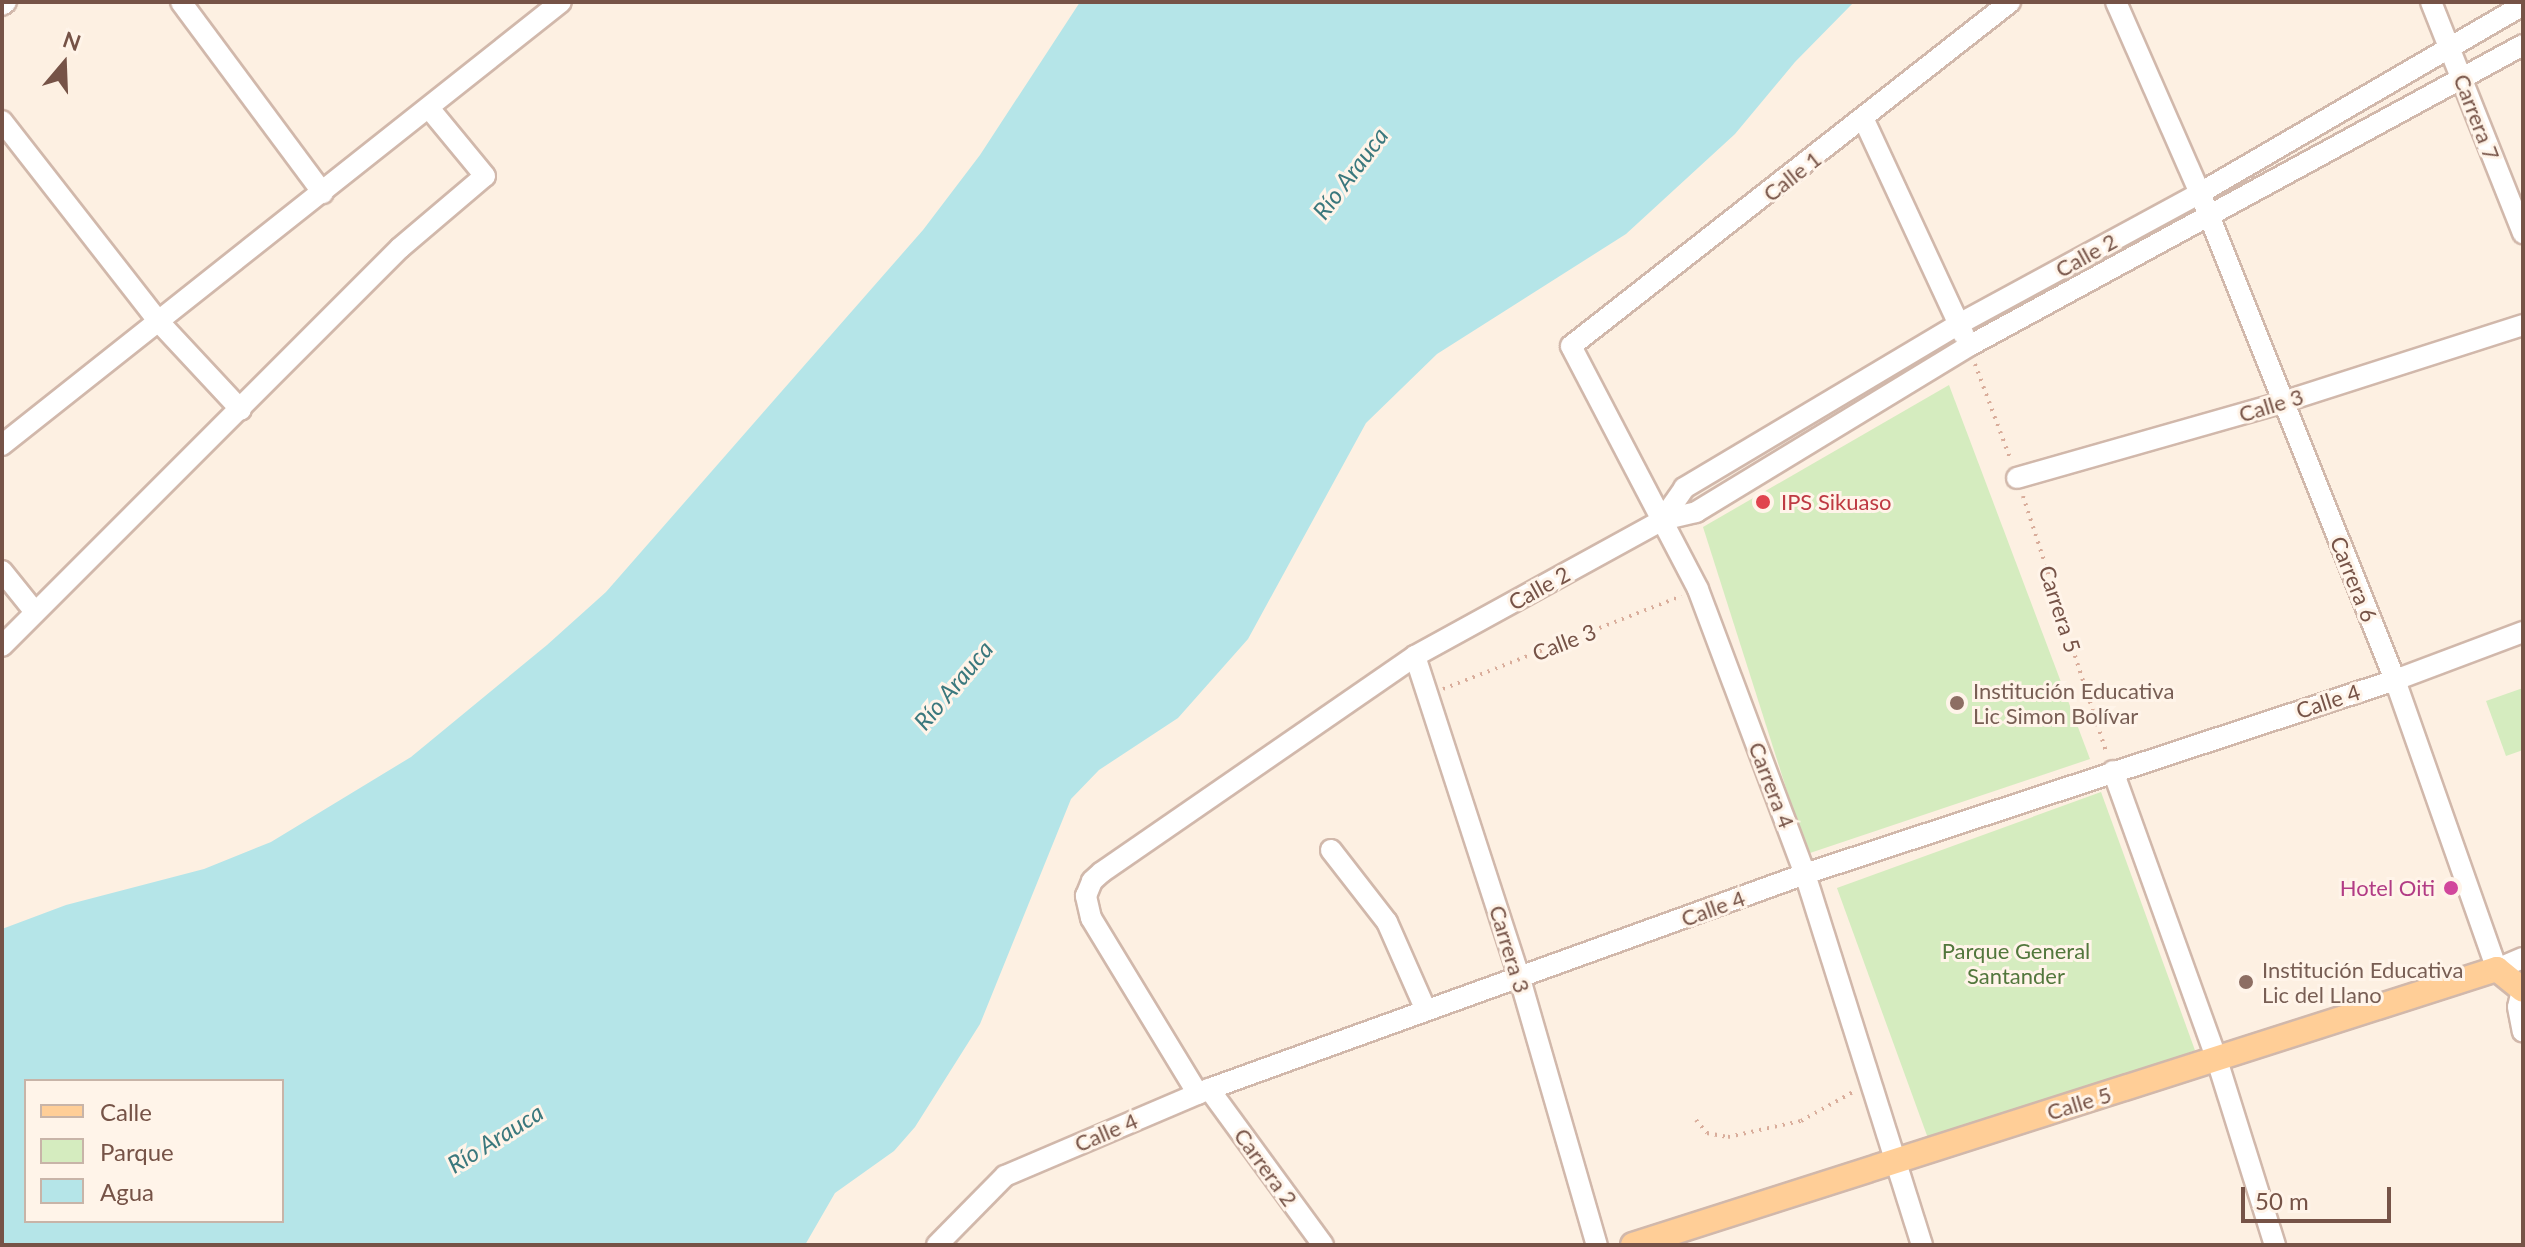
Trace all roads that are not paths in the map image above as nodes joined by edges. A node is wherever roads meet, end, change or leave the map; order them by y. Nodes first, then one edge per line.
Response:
1 (181, 2) edge
2 (561, 2) edge
3 (2010, 2) edge
4 (2116, 2) edge
5 (2431, 2) edge
6 (2523, 5) edge
7 (2450, 44) junction
8 (2523, 45) edge
9 (2461, 79) junction
10 (429, 108) junction
11 (1864, 120) junction
12 (2, 121) edge
13 (323, 193) junction
14 (2200, 193) junction
15 (2209, 217) junction
16 (2523, 233) edge
17 (159, 322) junction
18 (1959, 324) junction
19 (2523, 325) edge
20 (1571, 346) joint
21 (1969, 346) junction
22 (2283, 402) junction
23 (241, 410) junction
24 (2, 445) edge
25 (2017, 478) road end
26 (1662, 520) junction
27 (2, 571) edge
28 (35, 612) junction
29 (2523, 632) edge
30 (2, 646) edge
31 (1415, 656) junction
32 (2395, 680) junction
33 (2113, 771) junction
34 (1331, 850) dead end
35 (1805, 874) junction
36 (2523, 958) edge
37 (2497, 969) junction
38 (1520, 979) junction
39 (2522, 990) edge
40 (1425, 1008) junction
41 (2523, 1032) edge
42 (2217, 1060) junction
43 (1204, 1091) junction
44 (1894, 1162) junction
45 (937, 1245) edge
46 (1323, 1245) edge
47 (1597, 1245) edge
48 (1633, 1245) edge
49 (1922, 1245) edge
50 (2275, 1245) edge

1 - 13 street
2 - 10 street
3 - 11 street, Calle 1
4 - 14 street, Carrera 6
5 - 7 street, Carrera 7
6 - 7 street, Calle 2
7 - 9 street, Carrera 7
7 - 14 street, Calle 2
8 - 9 street, Calle 2
9 - 15 street, Calle 2
9 - 16 street, Carrera 7
10 - 13 street
10 - 23 street
11 - 18 street
11 - 20 street, Calle 1
12 - 17 street
13 - 17 street
14 - 15 street, Carrera 6
14 - 18 street, Calle 2
15 - 21 street, Calle 2
15 - 22 street, Carrera 6
17 - 23 street
17 - 24 street
18 - 21 street
18 - 26 street, Calle 2
19 - 22 street, Calle 3
20 - 26 street, Carrera 4
21 - 26 street, Calle 2
22 - 25 street, Calle 3
22 - 32 street, Carrera 6
23 - 28 street
26 - 31 street, Calle 2
26 - 35 street, Carrera 4
27 - 28 street
28 - 30 street
29 - 32 street, Calle 4
31 - 38 street, Carrera 3
31 - 43 street, Calle 2
32 - 33 street, Calle 4
32 - 37 street, Carrera 6
33 - 35 street, Calle 4
33 - 42 street
34 - 40 street
35 - 38 street, Calle 4
35 - 44 street, Carrera 4
36 - 37 street, Calle 5
37 - 39 main road
37 - 42 main road, Calle 5
38 - 40 street, Calle 4
38 - 47 street, Carrera 3
39 - 41 street
40 - 43 street, Calle 4
42 - 44 main road, Calle 5
42 - 50 street
43 - 45 street, Calle 4
43 - 46 street, Carrera 2
44 - 48 main road, Calle 5
44 - 49 street, Carrera 4

